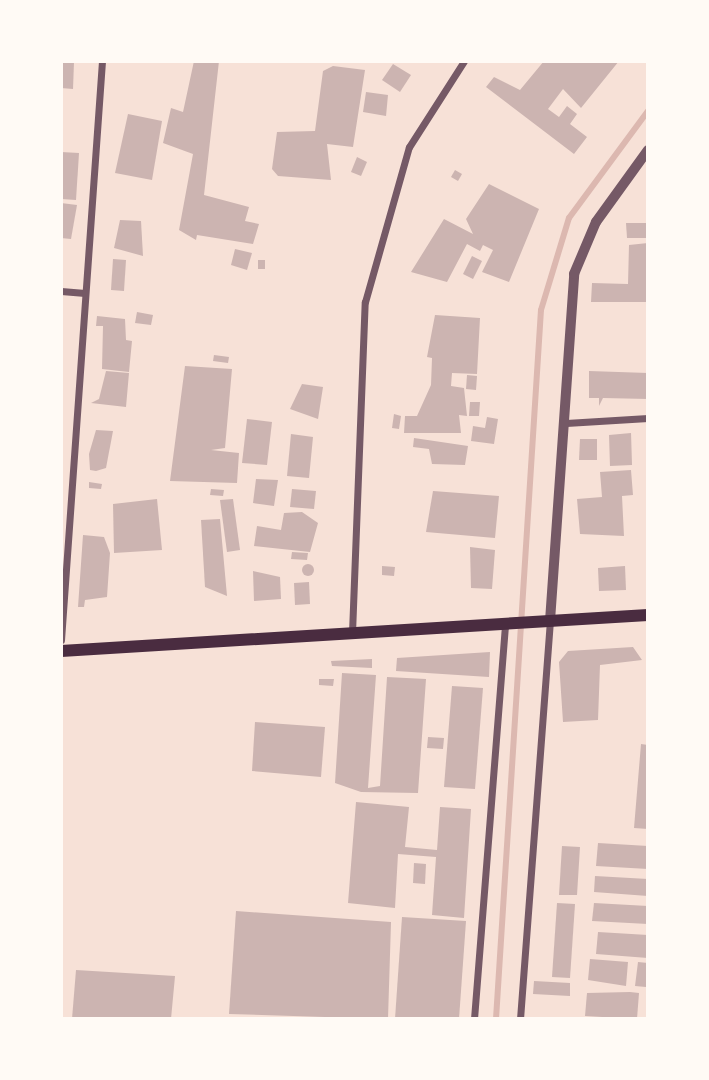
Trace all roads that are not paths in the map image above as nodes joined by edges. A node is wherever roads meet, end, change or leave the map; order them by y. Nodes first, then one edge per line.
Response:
1 (102, 61) edge
2 (464, 61) edge
3 (648, 150) edge
4 (61, 291) edge
5 (85, 293) junction
6 (648, 418) edge
7 (566, 422) junction
8 (648, 615) edge
9 (544, 621) junction
10 (505, 623) junction
11 (352, 633) junction
12 (61, 640) edge
13 (61, 651) edge
14 (474, 1019) edge
15 (520, 1019) edge

1 - 5 street
2 - 11 street
3 - 7 street
4 - 5 street
5 - 12 street
6 - 7 street
7 - 9 street
8 - 9 main road
9 - 10 main road
9 - 15 street
10 - 11 main road
10 - 14 street
11 - 13 main road

